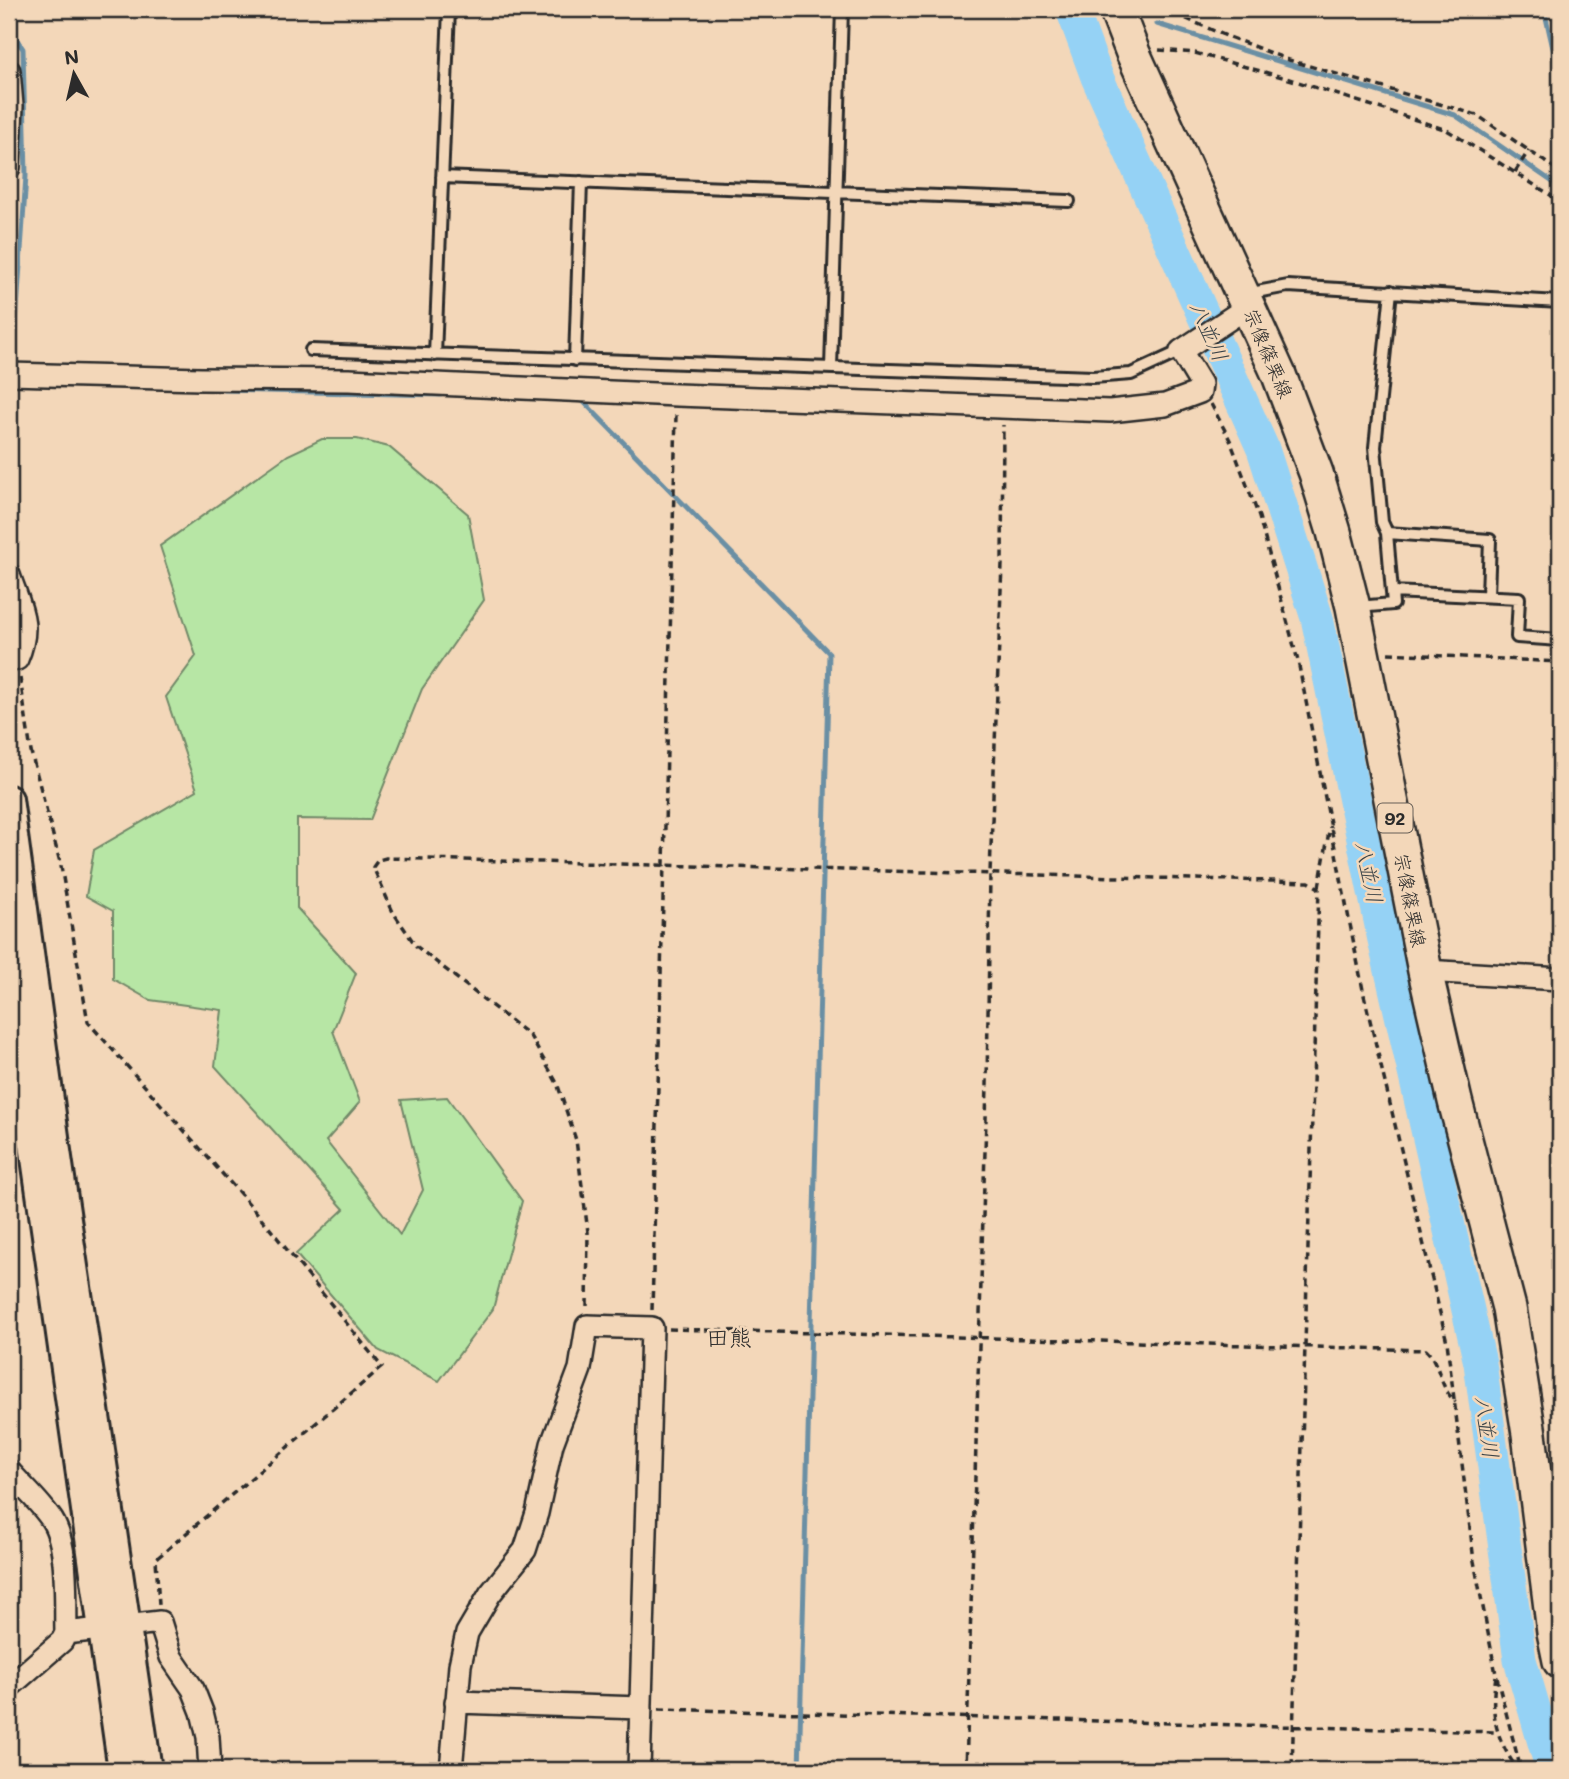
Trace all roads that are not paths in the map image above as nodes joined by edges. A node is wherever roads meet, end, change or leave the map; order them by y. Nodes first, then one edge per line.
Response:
1 (449, 9) edge
2 (842, 9) edge
3 (1116, 9) edge
4 (9, 71) edge
5 (10, 107) edge
6 (9, 167) edge
7 (442, 177) junction
8 (581, 182) junction
9 (836, 192) junction
10 (1069, 201) dead end
11 (1391, 291) junction
12 (1560, 302) edge
13 (1243, 305) junction
14 (1187, 347) junction
15 (311, 350) dead end
16 (435, 355) junction
17 (575, 360) junction
18 (831, 368) junction
19 (9, 374) edge
20 (1387, 533) junction
21 (9, 575) edge
22 (1392, 592) junction
23 (1488, 595) junction
24 (1353, 607) junction
25 (1560, 640) edge
26 (13, 659) edge
27 (9, 799) edge
28 (1425, 971) junction
29 (9, 975) edge
30 (1560, 979) edge
31 (9, 1471) edge
32 (1552, 1558) edge
33 (128, 1625) junction
34 (101, 1628) junction
35 (66, 1633) junction
36 (1560, 1661) edge
37 (9, 1687) edge
38 (456, 1702) junction
39 (641, 1708) junction
40 (122, 1770) edge
41 (148, 1770) edge
42 (210, 1770) edge
43 (451, 1770) edge
44 (639, 1770) edge

1 - 7 lane
2 - 9 lane
3 - 13 main road, 宗像篠栗線 / 92
4 - 5 street
5 - 6 street
7 - 8 lane
7 - 16 lane
8 - 9 lane
8 - 17 lane
9 - 10 lane
9 - 18 lane
11 - 12 lane
11 - 13 lane
11 - 20 lane
13 - 14 street
13 - 24 main road, 宗像篠栗線 / 92
14 - 18 lane
14 - 19 street
15 - 16 lane
16 - 17 lane
17 - 18 lane
20 - 22 lane
20 - 23 lane
21 - 26 street
22 - 23 lane
22 - 24 lane
23 - 25 lane
24 - 28 main road, 宗像篠栗線 / 92
27 - 33 street
28 - 30 street
28 - 32 main road, 宗像篠栗線 / 92
29 - 34 street
31 - 35 street
32 - 36 main road, 宗像篠栗線 / 92
33 - 34 street
33 - 41 street
33 - 42 street
34 - 35 street
34 - 40 street
35 - 37 street
38 - 39 street
38 - 39 street
38 - 43 street
39 - 44 street

